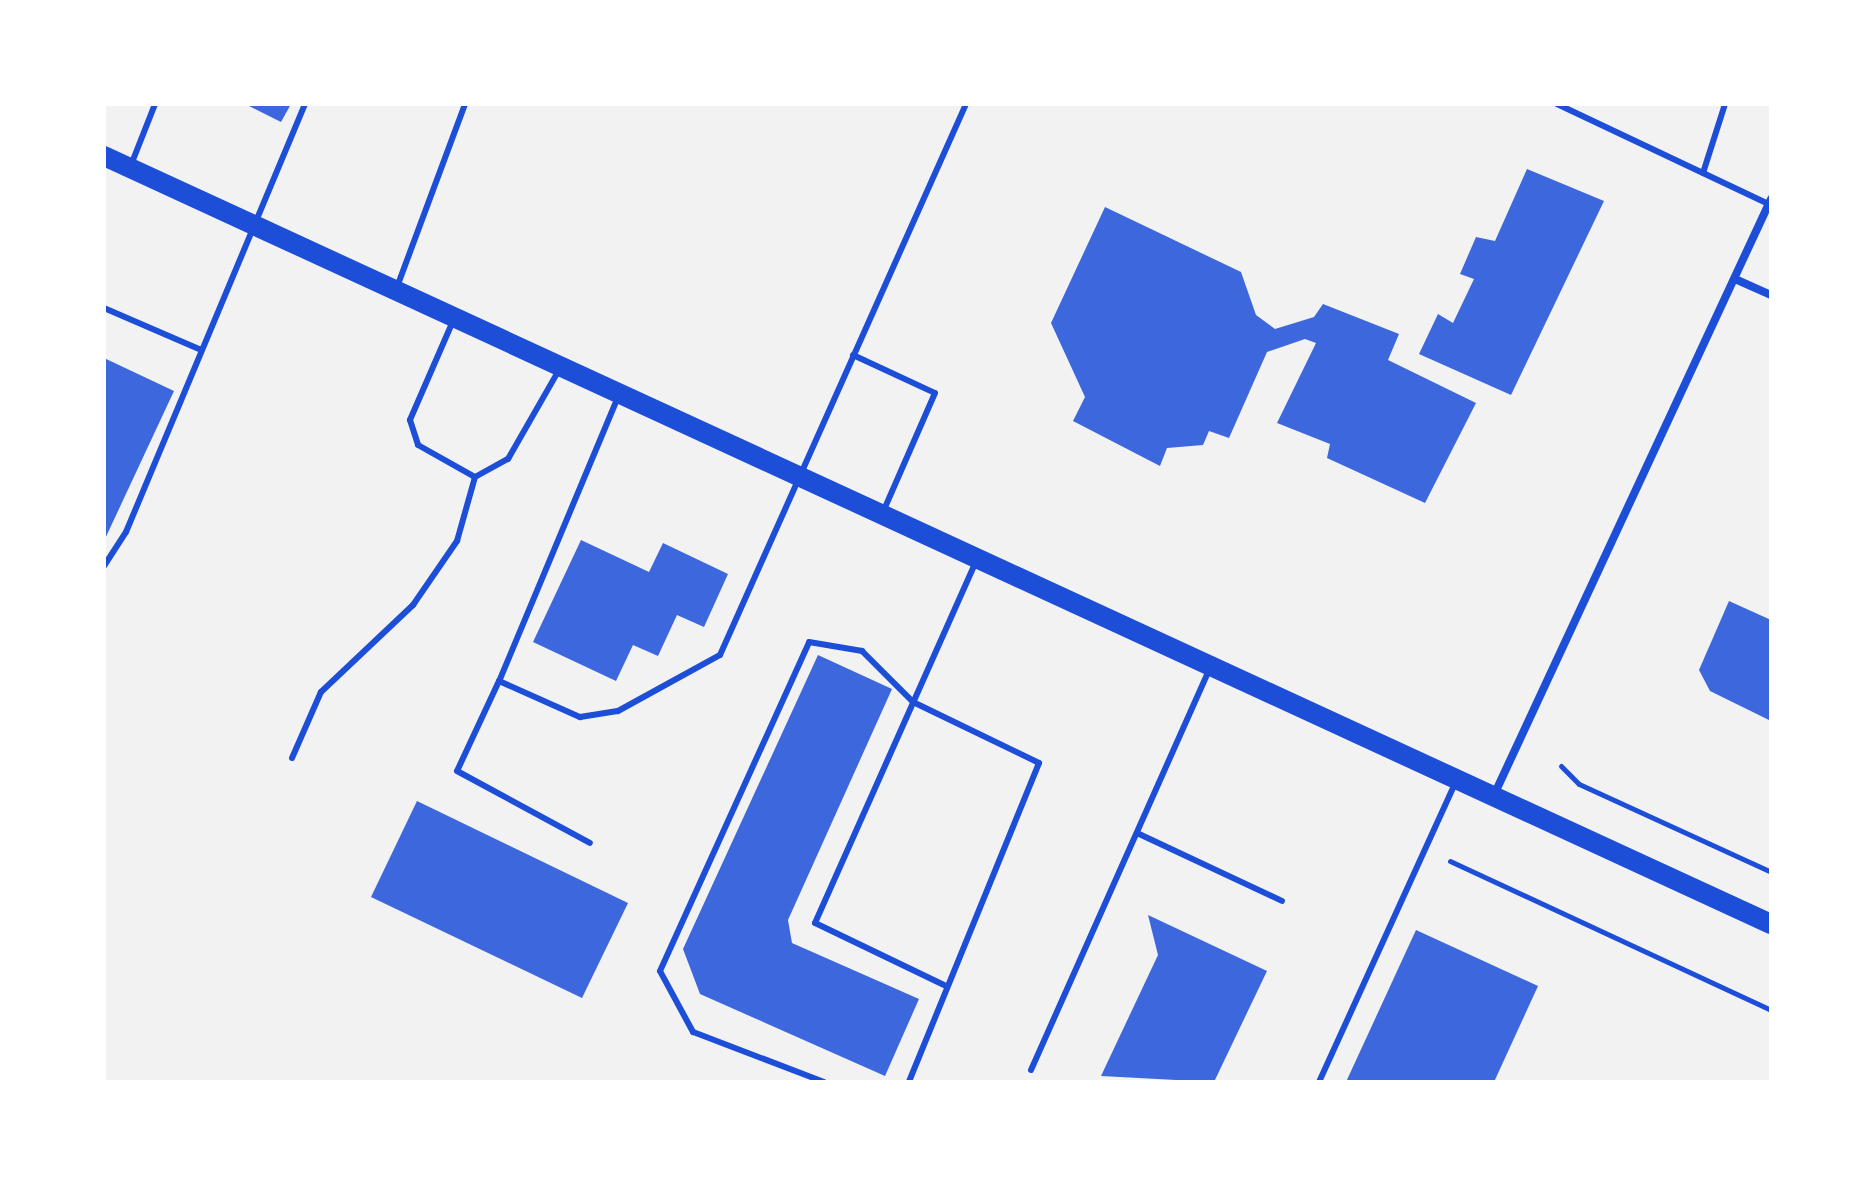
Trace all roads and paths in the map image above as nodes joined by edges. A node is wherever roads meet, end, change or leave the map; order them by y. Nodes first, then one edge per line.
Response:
1 (155, 104) edge
2 (305, 104) edge
3 (465, 104) edge
4 (966, 104) edge
5 (1557, 104) edge
6 (1725, 104) edge
7 (104, 156) edge
8 (130, 169) junction
9 (1703, 173) junction
10 (1770, 202) edge
11 (256, 226) junction
12 (1735, 279) junction
13 (396, 291) junction
14 (1771, 295) edge
15 (104, 308) edge
16 (455, 318) junction
17 (201, 350) junction
18 (853, 355) junction
19 (561, 366) junction
20 (619, 393) junction
21 (475, 477) junction
22 (802, 477) junction
23 (882, 514) junction
24 (977, 558) junction
25 (104, 566) edge
26 (1212, 665) junction
27 (499, 681) junction
28 (913, 702) junction
29 (292, 758) dead end
30 (1561, 766) dead end
31 (1457, 778) junction
32 (1494, 795) junction
33 (1137, 833) junction
34 (590, 843) dead end
35 (1450, 861) dead end
36 (1771, 872) edge
37 (1282, 901) dead end
38 (1771, 924) edge
39 (944, 985) junction
40 (1771, 1010) edge
41 (1031, 1070) dead end
42 (824, 1082) edge
43 (909, 1082) edge
44 (1319, 1082) edge

1 - 8 lane
2 - 11 lane
3 - 13 lane
4 - 18 lane
5 - 9 lane
6 - 9 lane
7 - 8 main road
8 - 11 main road
9 - 10 lane
10 - 12 street
11 - 13 main road
11 - 17 lane
12 - 14 street
12 - 32 street
13 - 16 main road
15 - 17 lane
16 - 19 main road
16 - 21 lane
17 - 25 lane
18 - 22 lane
18 - 23 lane
19 - 20 main road
19 - 21 lane
20 - 22 main road
20 - 27 lane
21 - 29 lane
22 - 23 main road
22 - 27 lane
23 - 24 main road
24 - 26 main road
24 - 28 lane
26 - 31 main road
26 - 33 lane
27 - 34 lane
28 - 39 lane
28 - 39 lane
28 - 42 lane
30 - 36 path
31 - 32 main road
31 - 44 lane
32 - 38 main road
33 - 37 lane
33 - 41 lane
35 - 40 path
39 - 43 lane

